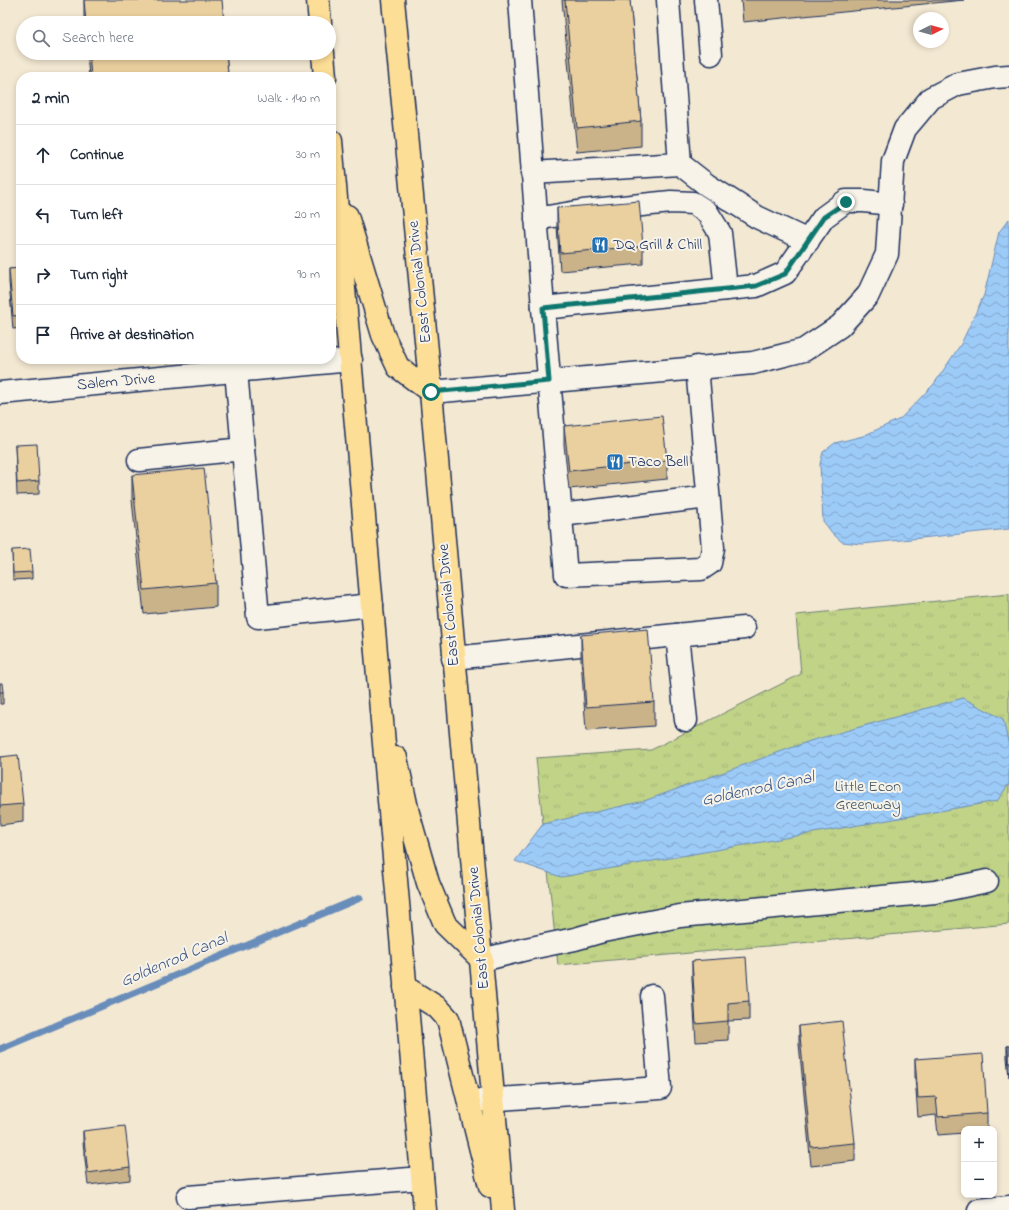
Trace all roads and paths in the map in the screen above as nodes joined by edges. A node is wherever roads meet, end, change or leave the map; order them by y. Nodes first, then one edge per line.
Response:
1 (318, 0) edge
2 (520, 0) edge
3 (668, 0) edge
4 (706, 0) edge
5 (392, 5) edge
6 (319, 16) edge
7 (710, 54) dead end
8 (324, 60) edge
9 (325, 72) edge
10 (1009, 76) edge
11 (680, 164) junction
12 (532, 174) junction
13 (336, 182) edge
14 (336, 197) edge
15 (891, 204) junction
16 (536, 219) junction
17 (808, 241) junction
18 (726, 289) junction
19 (543, 308) junction
20 (351, 360) junction
21 (336, 361) edge
22 (309, 364) edge
23 (202, 366) edge
24 (696, 367) junction
25 (236, 371) junction
26 (549, 381) junction
27 (431, 392) junction
28 (0, 393) edge
29 (243, 449) junction
30 (139, 460) dead end
31 (708, 497) junction
32 (561, 514) junction
33 (372, 605) junction
34 (744, 628) dead end
35 (677, 635) junction
36 (453, 658) junction
37 (376, 661) junction
38 (686, 720) dead end
39 (987, 881) dead end
40 (482, 960) junction
41 (405, 987) junction
42 (652, 996) dead end
43 (494, 1100) junction
44 (469, 1101) junction
45 (422, 1178) junction
46 (188, 1197) dead end
47 (1009, 1207) edge
48 (425, 1210) edge
49 (496, 1210) edge
50 (503, 1210) edge
51 (979, 1210) edge

1 - 6 highway
2 - 12 street
3 - 11 street
4 - 7 street
5 - 27 highway, East Colonial Drive
8 - 9 highway
10 - 15 street
11 - 12 street
11 - 17 street
12 - 16 street
13 - 27 highway
14 - 20 highway
15 - 17 street
15 - 24 street
16 - 18 street
16 - 19 street
17 - 18 street
18 - 19 street
19 - 26 street
20 - 21 street, Salem Drive
20 - 33 highway
22 - 25 street, Salem Drive
23 - 25 street, Salem Drive
23 - 28 street, Salem Drive
24 - 26 street
24 - 31 street
25 - 29 street
26 - 27 street
26 - 32 street
27 - 36 highway, East Colonial Drive
29 - 30 street
29 - 33 street
31 - 32 street
31 - 32 street
33 - 37 highway
34 - 35 street
35 - 36 street
35 - 38 street
36 - 40 highway, East Colonial Drive
37 - 40 highway
37 - 41 highway
39 - 40 street
40 - 43 highway, East Colonial Drive
41 - 44 highway
41 - 45 highway
42 - 43 street
43 - 44 street
43 - 50 highway, East Colonial Drive
44 - 49 highway
45 - 46 street
45 - 48 highway
47 - 51 street

